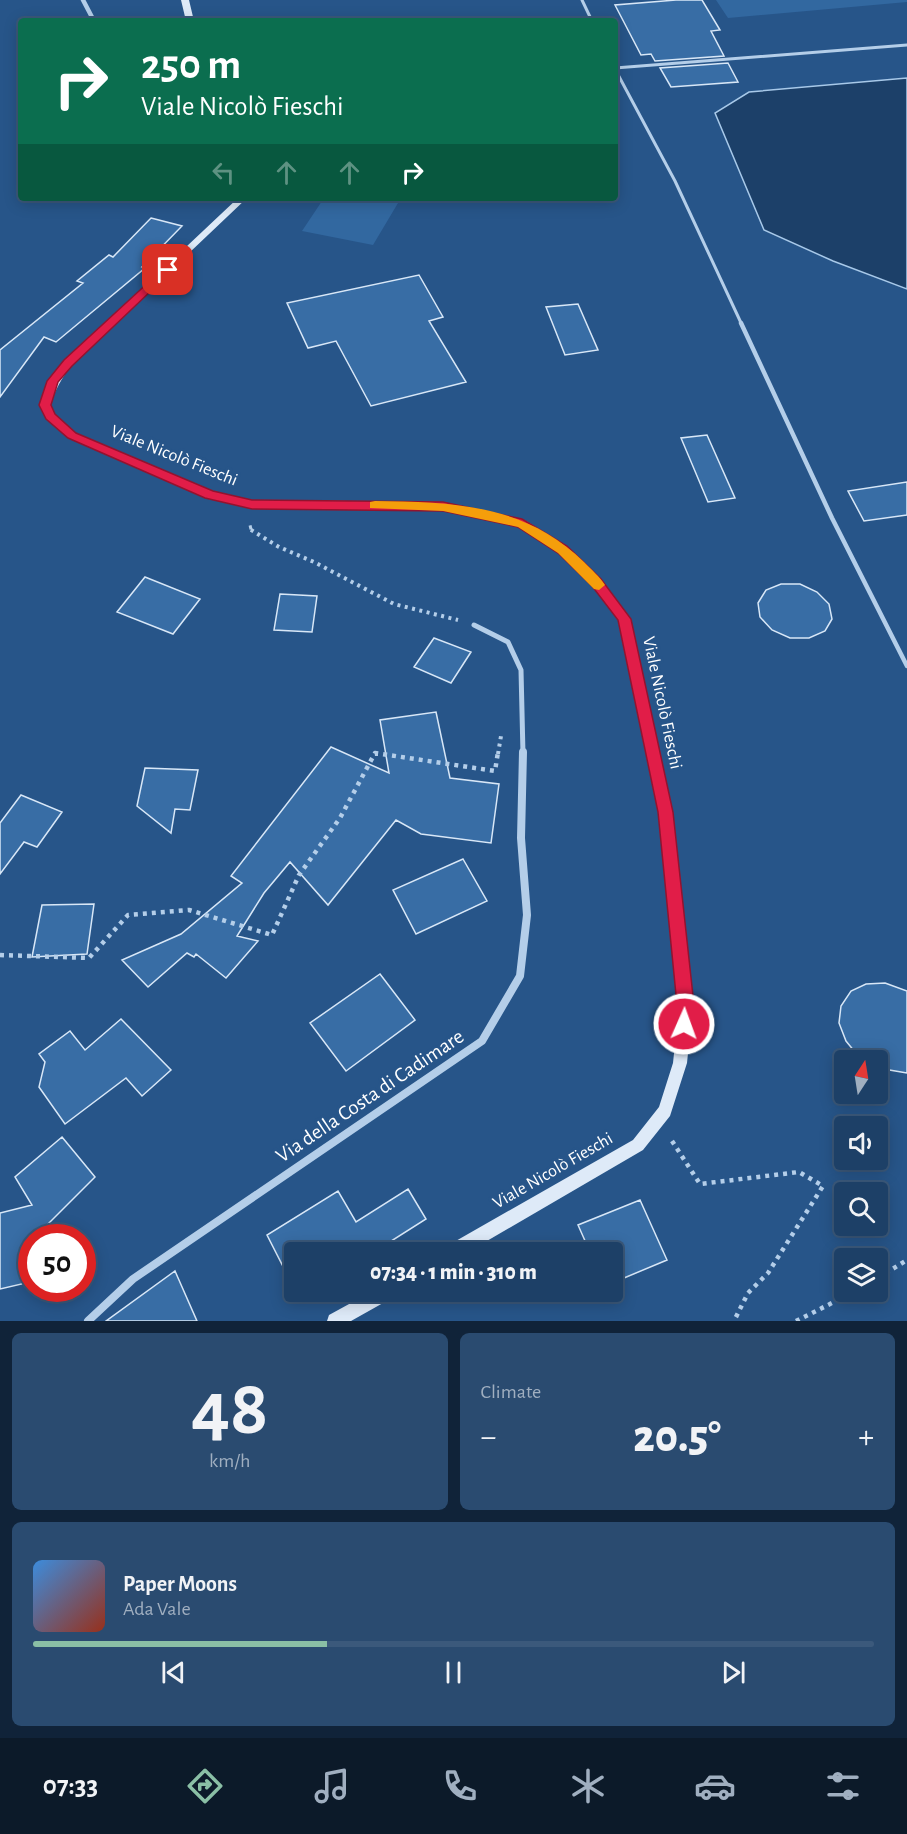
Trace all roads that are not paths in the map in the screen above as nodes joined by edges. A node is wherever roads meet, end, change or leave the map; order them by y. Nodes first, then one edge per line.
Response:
1 (83, 0) edge
2 (185, 0) edge
3 (582, 0) edge
4 (92, 18) edge
5 (189, 18) edge
6 (591, 18) edge
7 (907, 45) edge
8 (618, 68) edge
9 (618, 74) edge
10 (240, 201) edge
11 (474, 624) road end
12 (907, 666) edge
13 (470, 1242) edge
14 (368, 1302) edge
15 (88, 1321) edge
16 (335, 1321) edge

1 - 4 street
2 - 5 main road
3 - 6 lane
7 - 8 lane
9 - 12 lane
10 - 13 main road, Viale Nicolò Fieschi
11 - 15 street, Via della Costa di Cadimare
14 - 16 main road

